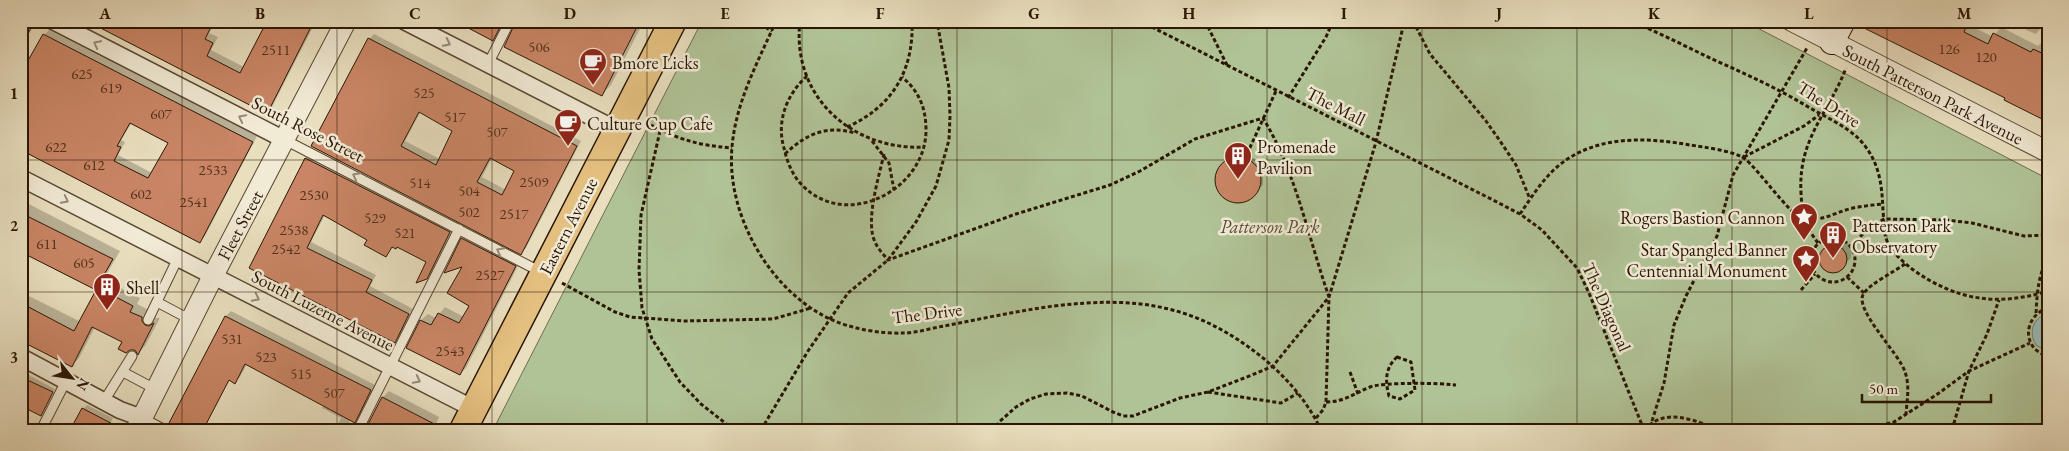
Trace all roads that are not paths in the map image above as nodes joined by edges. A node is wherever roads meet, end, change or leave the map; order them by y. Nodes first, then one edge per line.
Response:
1 (25, 21) edge
2 (53, 21) edge
3 (346, 21) edge
4 (404, 21) edge
5 (510, 21) edge
6 (673, 21) edge
7 (1792, 21) edge
8 (21, 28) edge
9 (1838, 31) edge
10 (488, 64) junction
11 (617, 130) junction
12 (285, 140) junction
13 (2048, 152) edge
14 (21, 178) edge
15 (459, 229) junction
16 (178, 258) junction
17 (213, 276) junction
18 (553, 278) junction
19 (157, 302) junction
20 (148, 320) dead end
21 (191, 320) junction
22 (132, 356) dead end
23 (21, 357) edge
24 (390, 366) junction
25 (123, 372) junction
26 (66, 381) junction
27 (157, 390) junction
28 (104, 401) junction
29 (468, 420) edge
30 (139, 424) edge
31 (40, 430) edge
32 (164, 430) edge
33 (358, 430) edge

1 - 8 street
12 -> 2 street, South Rose Street
3 - 12 street, Fleet Street
4 -> 10 street
5 - 10 lane
6 - 11 main road, Eastern Avenue
7 - 9 street, South Patterson Park Avenue
9 - 13 street, South Patterson Park Avenue
10 - 11 street
11 - 18 main road, Eastern Avenue
15 -> 12 lane, South Rose Street
12 - 17 street, Fleet Street
14 -> 16 street, South Luzerne Avenue
18 -> 15 lane, South Rose Street
15 - 24 lane
16 - 17 street, South Luzerne Avenue
16 - 19 lane
17 - 21 street, Fleet Street
17 -> 24 street, South Luzerne Avenue
18 - 29 main road, Eastern Avenue
19 - 20 lane
19 - 21 lane
21 - 27 street, Fleet Street
22 - 25 lane
23 - 26 street
24 -> 29 street, South Luzerne Avenue
24 - 33 lane
25 - 27 lane
25 - 28 lane
26 - 28 street
26 - 31 lane
27 - 30 street, Fleet Street
28 - 30 street
30 - 32 lane

